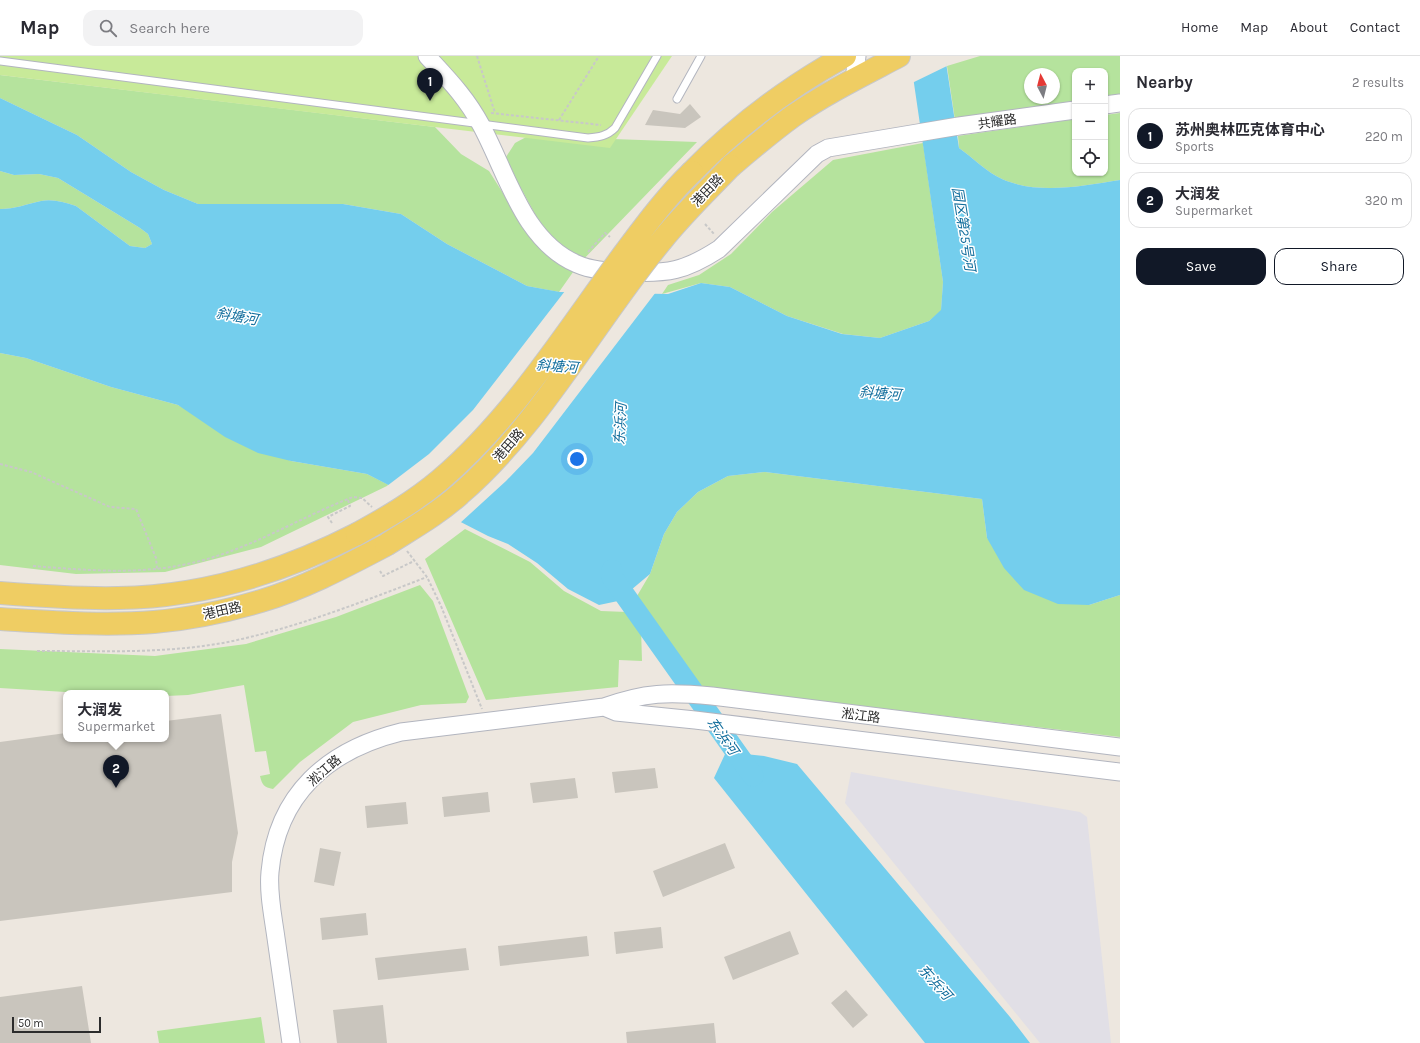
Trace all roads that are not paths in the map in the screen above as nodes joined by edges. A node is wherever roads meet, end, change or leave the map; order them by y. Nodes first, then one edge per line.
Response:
1 (427, 56) edge
2 (657, 56) edge
3 (701, 56) edge
4 (899, 56) edge
5 (845, 57) edge
6 (0, 61) edge
7 (854, 80) junction
8 (677, 99) dead end
9 (1120, 103) edge
10 (1108, 105) edge
11 (1072, 110) edge
12 (486, 119) junction
13 (0, 593) edge
14 (0, 619) edge
15 (749, 701) junction
16 (604, 707) junction
17 (739, 726) junction
18 (1120, 747) edge
19 (1120, 772) edge
20 (291, 1043) edge

1 - 12 street, 共耀路
2 - 12 lane
3 - 8 lane
4 - 7 main road, 港田路
5 - 7 street
5 - 13 main road, 港田路, bridge
6 - 12 lane
7 - 14 main road, 港田路, bridge
9 - 10 street
11 - 12 street, 共耀路
15 - 16 street, 淞江路
15 - 17 street
15 - 18 street, 淞江路
16 - 17 street, 淞江路
16 - 20 street, 淞江路
17 - 19 street, 淞江路

